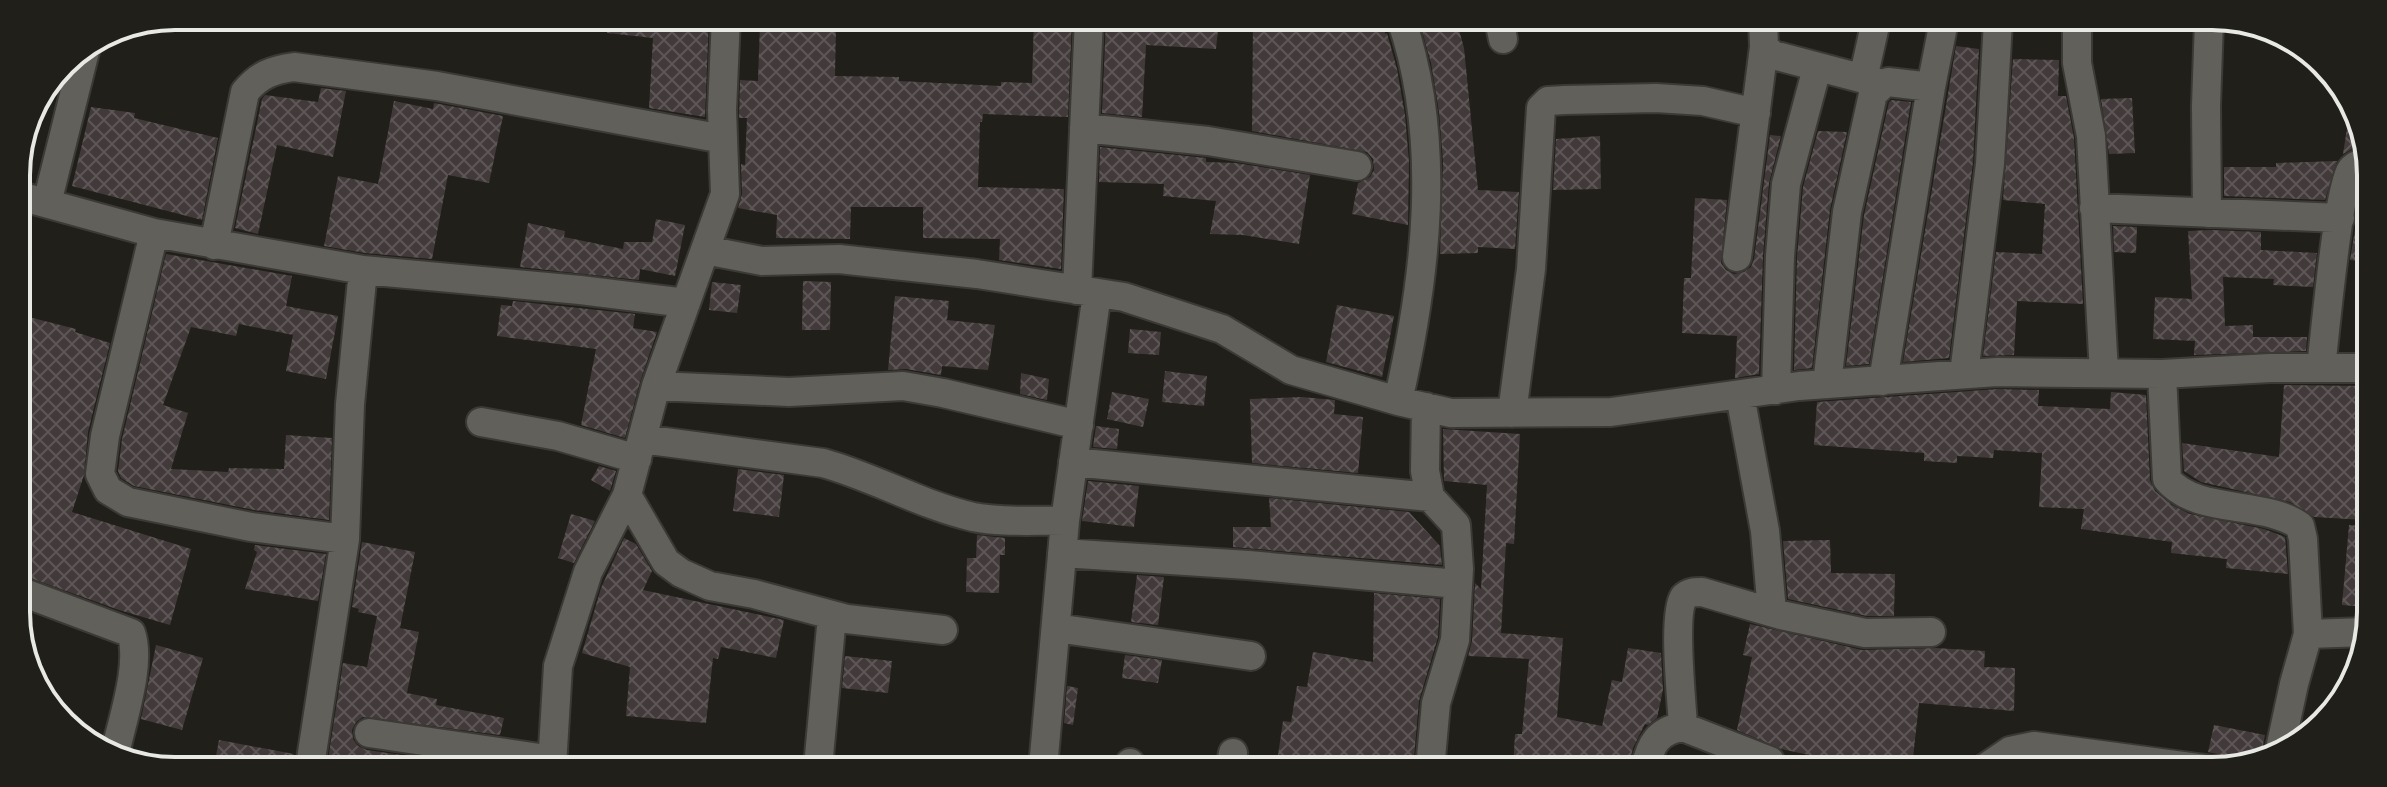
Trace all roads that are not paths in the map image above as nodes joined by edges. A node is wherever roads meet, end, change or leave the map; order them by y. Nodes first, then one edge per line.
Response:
1 (725, 30) edge
2 (1088, 30) edge
3 (1405, 30) edge
4 (1876, 30) edge
5 (1942, 30) edge
6 (1997, 30) edge
7 (2077, 30) edge
8 (2209, 30) edge
9 (1764, 34) edge
10 (82, 65) edge
11 (1817, 68) junction
12 (1873, 81) junction
13 (1931, 87) junction
14 (1756, 113) junction
15 (1084, 128) junction
16 (723, 139) junction
17 (2357, 165) edge
18 (1357, 166) dead end
19 (30, 199) edge
20 (47, 203) junction
21 (2094, 208) junction
22 (2207, 213) junction
23 (2340, 218) junction
24 (154, 233) junction
25 (214, 245) junction
26 (705, 250) junction
27 (1737, 257) dead end
28 (363, 270) junction
29 (1087, 292) junction
30 (686, 303) junction
31 (2321, 368) junction
32 (2357, 368) edge
33 (2104, 373) junction
34 (1964, 374) junction
35 (2162, 374) junction
36 (1883, 381) junction
37 (1827, 384) junction
38 (656, 386) junction
39 (1776, 390) junction
40 (1740, 395) junction
41 (1398, 401) junction
42 (1426, 407) junction
43 (1512, 413) junction
44 (481, 422) dead end
45 (1079, 425) junction
46 (639, 449) junction
47 (1073, 462) junction
48 (627, 495) junction
49 (1430, 497) junction
50 (1065, 521) junction
51 (345, 539) junction
52 (1062, 553) junction
53 (1458, 584) junction
54 (30, 595) edge
55 (1772, 612) junction
56 (832, 616) junction
57 (1056, 628) junction
58 (943, 630) dead end
59 (1931, 632) dead end
60 (2356, 632) edge
61 (2308, 634) junction
62 (1251, 656) dead end
63 (1683, 727) junction
64 (369, 733) dead end
65 (2283, 739) edge
66 (117, 745) edge
67 (311, 757) edge
68 (515, 757) edge
69 (552, 757) edge
70 (819, 757) edge
71 (1044, 757) edge
72 (1431, 757) edge
73 (1649, 757) edge
74 (1760, 757) edge
75 (2001, 757) edge
76 (2116, 757) edge

1 - 16 street
2 - 15 street
3 - 41 street
4 - 12 street
5 - 13 street
6 - 34 street
7 - 21 street
8 - 22 street
9 - 11 street
9 - 14 street
10 - 20 street
11 - 12 street
11 - 39 street
12 - 13 street
12 - 37 street
13 - 36 street
14 - 27 street
14 - 43 street
15 - 18 street
15 - 29 street
16 - 25 street
16 - 26 street
17 - 23 street
19 - 20 street
20 - 24 street
21 - 22 street
21 - 33 street
22 - 23 street
23 - 31 street
24 - 25 street
24 - 51 street
25 - 28 street
26 - 29 street
26 - 30 street
28 - 30 street
28 - 51 street
29 - 41 street
29 - 45 street
30 - 38 street
31 - 32 street
31 - 35 street
33 - 34 street
33 - 35 street
34 - 36 street
35 - 61 street
36 - 37 street
37 - 39 street
38 - 45 street
38 - 46 street
39 - 40 street
40 - 43 street
40 - 55 street
41 - 42 street
42 - 43 street
42 - 49 street
44 - 46 street
45 - 47 street
46 - 48 street
46 - 50 street
47 - 49 street
47 - 50 street
48 - 56 street
48 - 69 street
49 - 53 street
50 - 52 street
51 - 67 street
52 - 53 street
52 - 57 street
53 - 72 street
54 - 66 street
55 - 59 street
55 - 63 street
56 - 58 street
56 - 70 street
57 - 62 street
57 - 71 street
60 - 61 street
61 - 65 street
63 - 73 street
63 - 74 street
64 - 68 street
75 - 76 street

